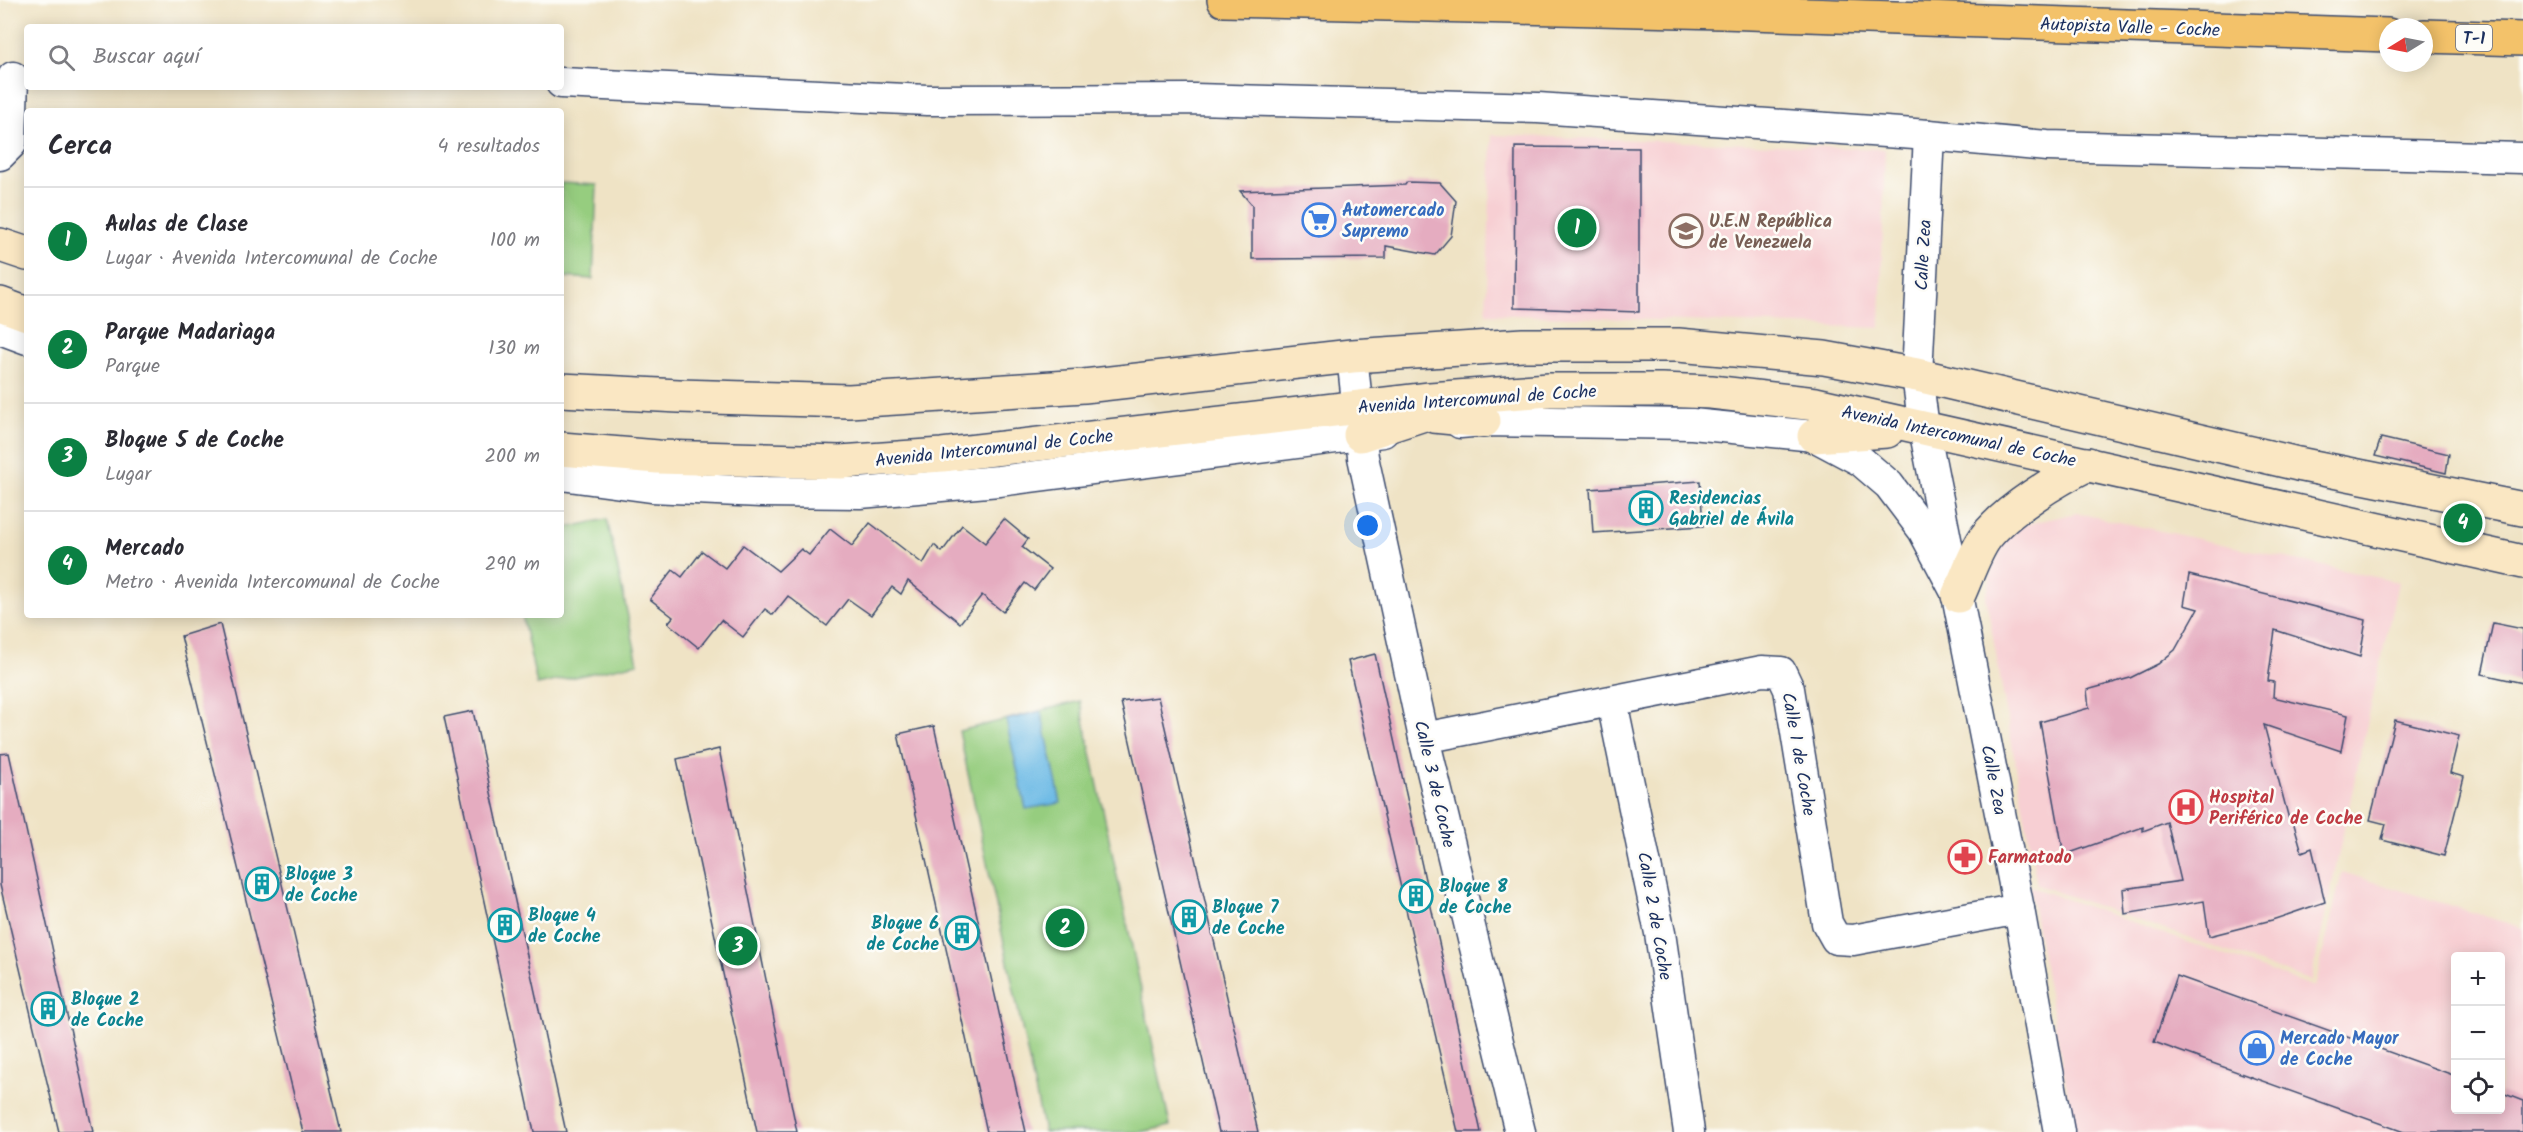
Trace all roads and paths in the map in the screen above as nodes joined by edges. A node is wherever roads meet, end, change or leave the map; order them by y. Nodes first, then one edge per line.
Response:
1 (1224, 0) edge
2 (2379, 35) edge
3 (2433, 36) edge
4 (2523, 39) edge
5 (13, 77) edge
6 (564, 83) edge
7 (1929, 135) junction
8 (0, 155) edge
9 (2523, 158) edge
10 (0, 245) edge
11 (24, 253) edge
12 (0, 304) edge
13 (24, 313) edge
14 (0, 329) edge
15 (24, 338) edge
16 (1352, 356) junction
17 (1917, 375) junction
18 (564, 390) edge
19 (1482, 409) junction
20 (1359, 421) junction
21 (1924, 428) junction
22 (1814, 436) junction
23 (564, 449) edge
24 (2088, 464) junction
25 (564, 475) edge
26 (2523, 509) edge
27 (2523, 562) edge
28 (1958, 596) junction
29 (1612, 702) junction
30 (1424, 738) junction
31 (2019, 909) junction
32 (1520, 1132) edge
33 (1689, 1132) edge
34 (2059, 1132) edge

1 - 2 highway, Autopista Valle - Coche
3 - 4 highway, T-1
5 - 8 street
6 - 7 street
7 - 9 street
7 - 17 street, Calle Zea
10 - 11 main road
12 - 13 main road
14 - 15 street
16 - 17 main road
16 - 18 main road
16 - 20 street, Calle 3 de Coche
17 - 21 street, Calle Zea
17 - 26 main road
19 - 20 main road
19 - 20 main road, Avenida Intercomunal de Coche
19 - 21 main road, Avenida Intercomunal de Coche
19 - 22 street, Avenida Intercomunal de Coche
20 - 23 main road, Avenida Intercomunal de Coche
20 - 25 street, Avenida Intercomunal de Coche
20 - 30 street, Calle 3 de Coche
21 - 22 main road
21 - 24 main road, Avenida Intercomunal de Coche
21 - 28 street, Calle Zea
22 - 28 street
24 - 27 main road, Avenida Intercomunal de Coche
24 - 28 main road
28 - 31 street, Calle Zea
29 - 30 street, Calle 1 de Coche
29 - 31 street, Calle 1 de Coche
29 - 33 street, Calle 2 de Coche
30 - 32 street, Calle 3 de Coche
31 - 34 street, Calle Zea

